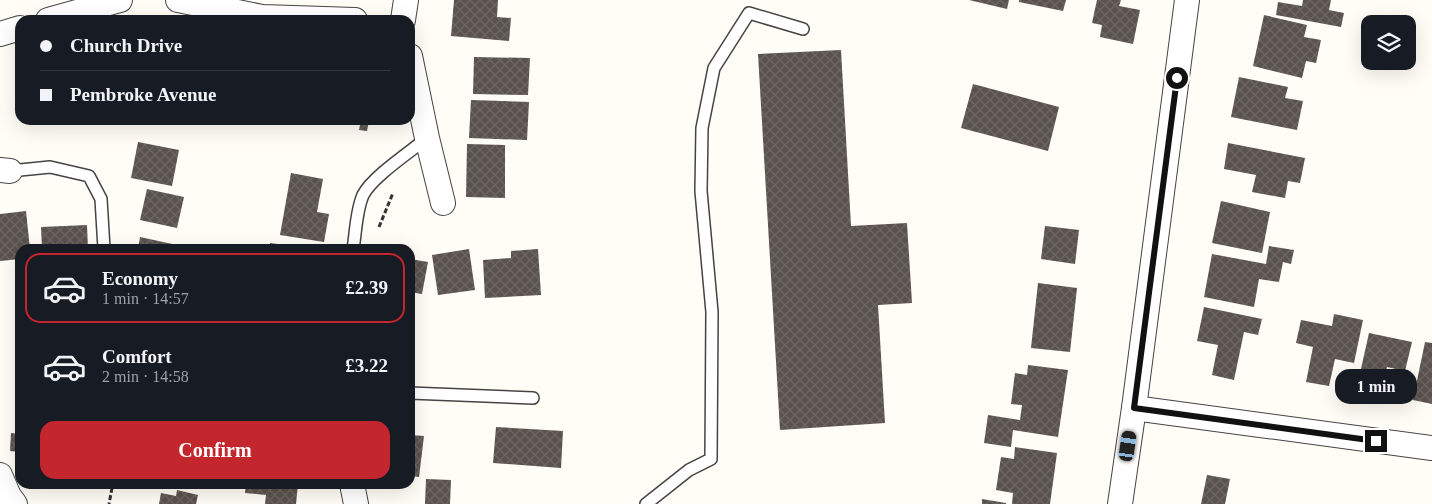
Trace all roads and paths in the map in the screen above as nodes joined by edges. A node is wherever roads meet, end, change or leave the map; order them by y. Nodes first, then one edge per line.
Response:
1 (120, 0) edge
2 (178, 0) edge
3 (406, 0) edge
4 (1187, 0) edge
5 (66, 15) edge
6 (252, 15) edge
7 (404, 15) edge
8 (803, 29) dead end
9 (15, 30) edge
10 (0, 34) edge
11 (415, 80) edge
12 (427, 138) junction
13 (5, 171) edge
14 (443, 203) dead end
15 (104, 244) edge
16 (354, 244) edge
17 (415, 393) edge
18 (532, 398) dead end
19 (1134, 408) junction
20 (1432, 448) edge
21 (0, 475) edge
22 (112, 489) edge
23 (353, 489) edge
24 (15, 504) edge
25 (109, 504) edge
26 (356, 504) edge
27 (646, 504) edge
28 (1120, 504) edge

1 - 5 street
2 - 6 street
3 - 7 street
4 - 19 street
8 - 27 lane
9 - 10 street
11 - 12 street
12 - 14 street
12 - 16 lane
13 - 15 lane
17 - 18 lane
19 - 20 street
19 - 28 street
21 - 24 street
22 - 25 path
23 - 26 street

